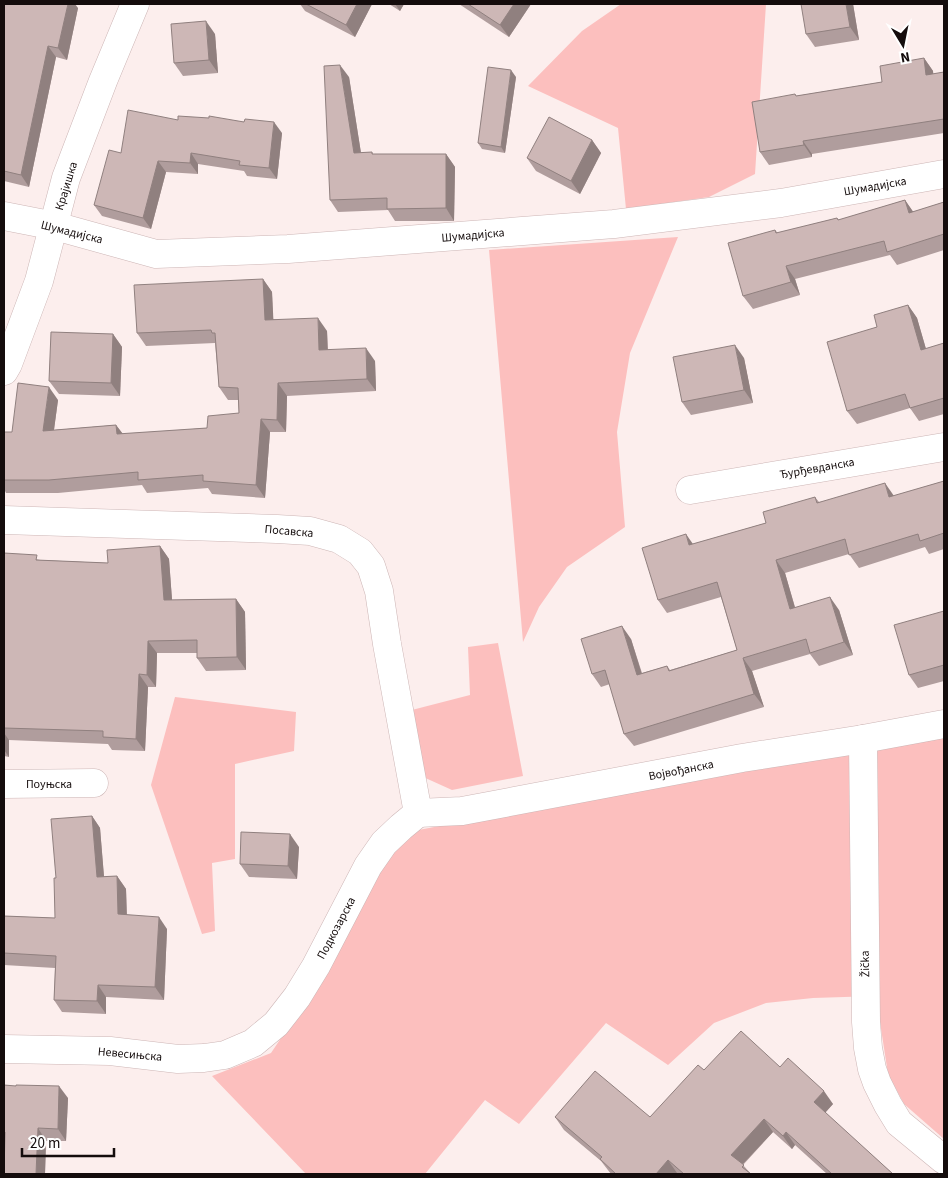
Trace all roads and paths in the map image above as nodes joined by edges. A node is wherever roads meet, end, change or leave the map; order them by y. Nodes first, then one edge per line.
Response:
1 (135, 4) edge
2 (944, 174) edge
3 (4, 216) edge
4 (54, 226) junction
5 (4, 371) edge
6 (944, 446) edge
7 (690, 490) dead end
8 (4, 520) edge
9 (944, 724) edge
10 (863, 739) junction
11 (94, 783) dead end
12 (4, 784) edge
13 (418, 813) junction
14 (253, 1043) joint
15 (4, 1049) edge
16 (944, 1160) edge

1 - 4 street, Крајишка
2 - 4 street, Шумадијска
3 - 4 street, Шумадијска
4 - 5 street, Крајишка
6 - 7 street, Ђурђевданска
8 - 13 street, Посавска
9 - 10 street, Војвођанска
10 - 13 street, Војвођанска
10 - 16 street, Žička
11 - 12 street, Поуњска
13 - 14 street, Подкозарска
14 - 15 street, Невесињска

